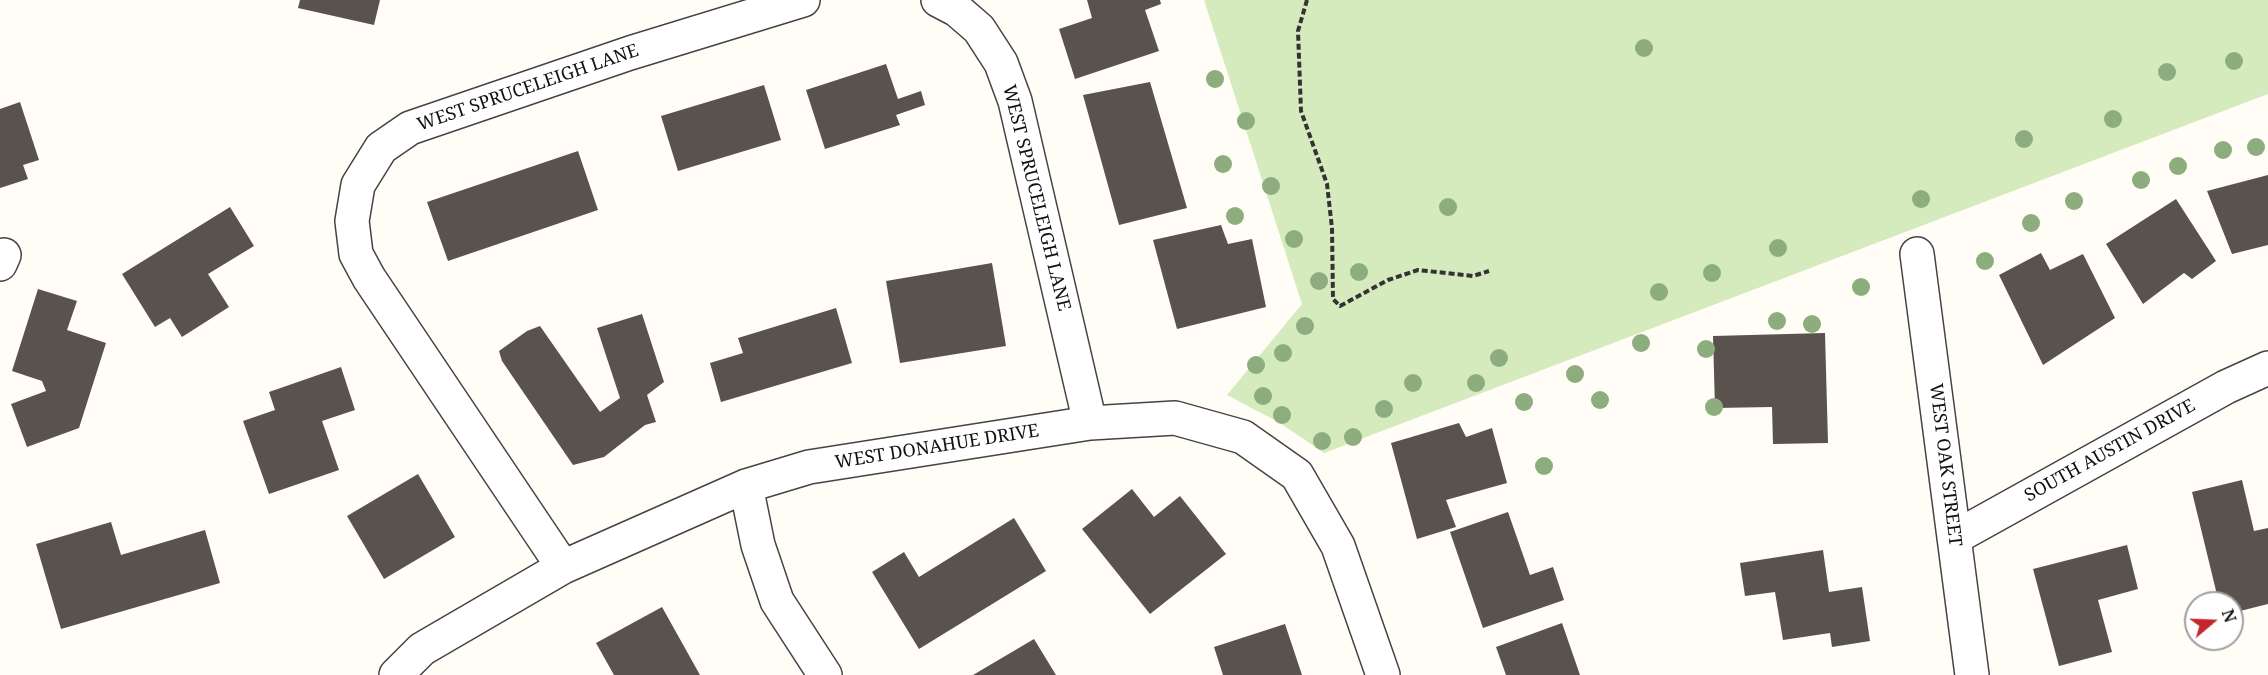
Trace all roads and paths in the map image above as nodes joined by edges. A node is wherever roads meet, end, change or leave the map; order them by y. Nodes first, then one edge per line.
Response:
1 (803, 0) edge
2 (938, 0) edge
3 (1307, 0) edge
4 (1917, 254) dead end
5 (1489, 271) dead end
6 (2268, 368) edge
7 (1090, 423) junction
8 (746, 486) junction
9 (1954, 537) junction
10 (563, 567) junction
11 (396, 675) edge
12 (825, 675) edge
13 (1383, 675) edge
14 (1972, 675) edge

1 - 10 street, WEST SPRUCELEIGH LANE
2 - 7 street, WEST SPRUCELEIGH LANE
3 - 5 path
4 - 9 street, WEST OAK STREET
6 - 9 street, SOUTH AUSTIN DRIVE
7 - 8 street, WEST DONAHUE DRIVE
7 - 13 street, WEST DONAHUE DRIVE
8 - 10 street, WEST DONAHUE DRIVE
8 - 12 street
9 - 14 street, WEST OAK STREET
10 - 11 street, WEST DONAHUE DRIVE

